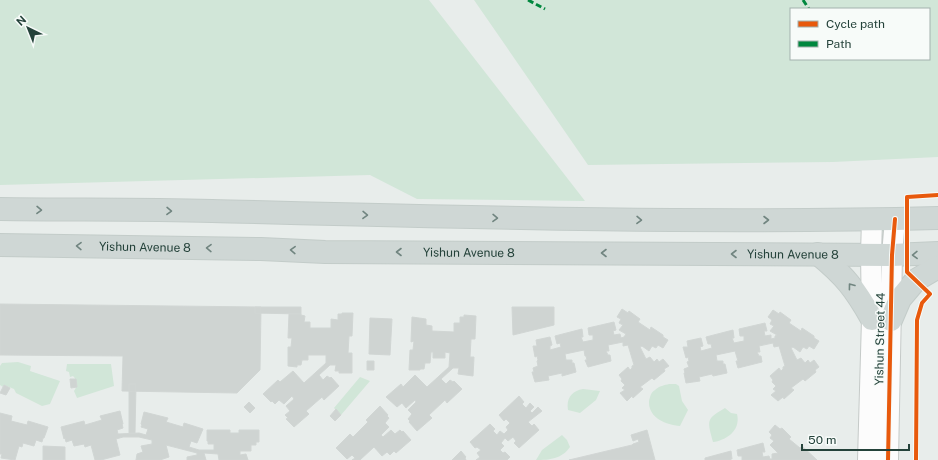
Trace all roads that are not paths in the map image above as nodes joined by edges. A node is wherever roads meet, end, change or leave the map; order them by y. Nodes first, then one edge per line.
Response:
1 (0, 209) edge
2 (938, 218) edge
3 (895, 219) junction
4 (872, 220) junction
5 (0, 245) edge
6 (938, 253) edge
7 (818, 254) junction
8 (871, 254) junction
9 (892, 255) junction
10 (938, 267) edge
11 (881, 320) junction
12 (868, 460) edge
13 (888, 460) edge

1 -> 4 main road
2 - 3 main road
3 - 4 main road
3 - 9 street, Yishun Street 44
4 - 8 street, Yishun Street 44
7 -> 5 main road, Yishun Avenue 8
6 -> 9 main road, Yishun Avenue 8
7 - 8 main road, Yishun Avenue 8
11 -> 7 main road
8 - 9 main road, Yishun Avenue 8
8 - 11 street, Yishun Street 44
9 - 11 street, Yishun Street 44
10 - 11 main road
11 - 12 street, Yishun Street 44
11 - 13 street, Yishun Street 44

